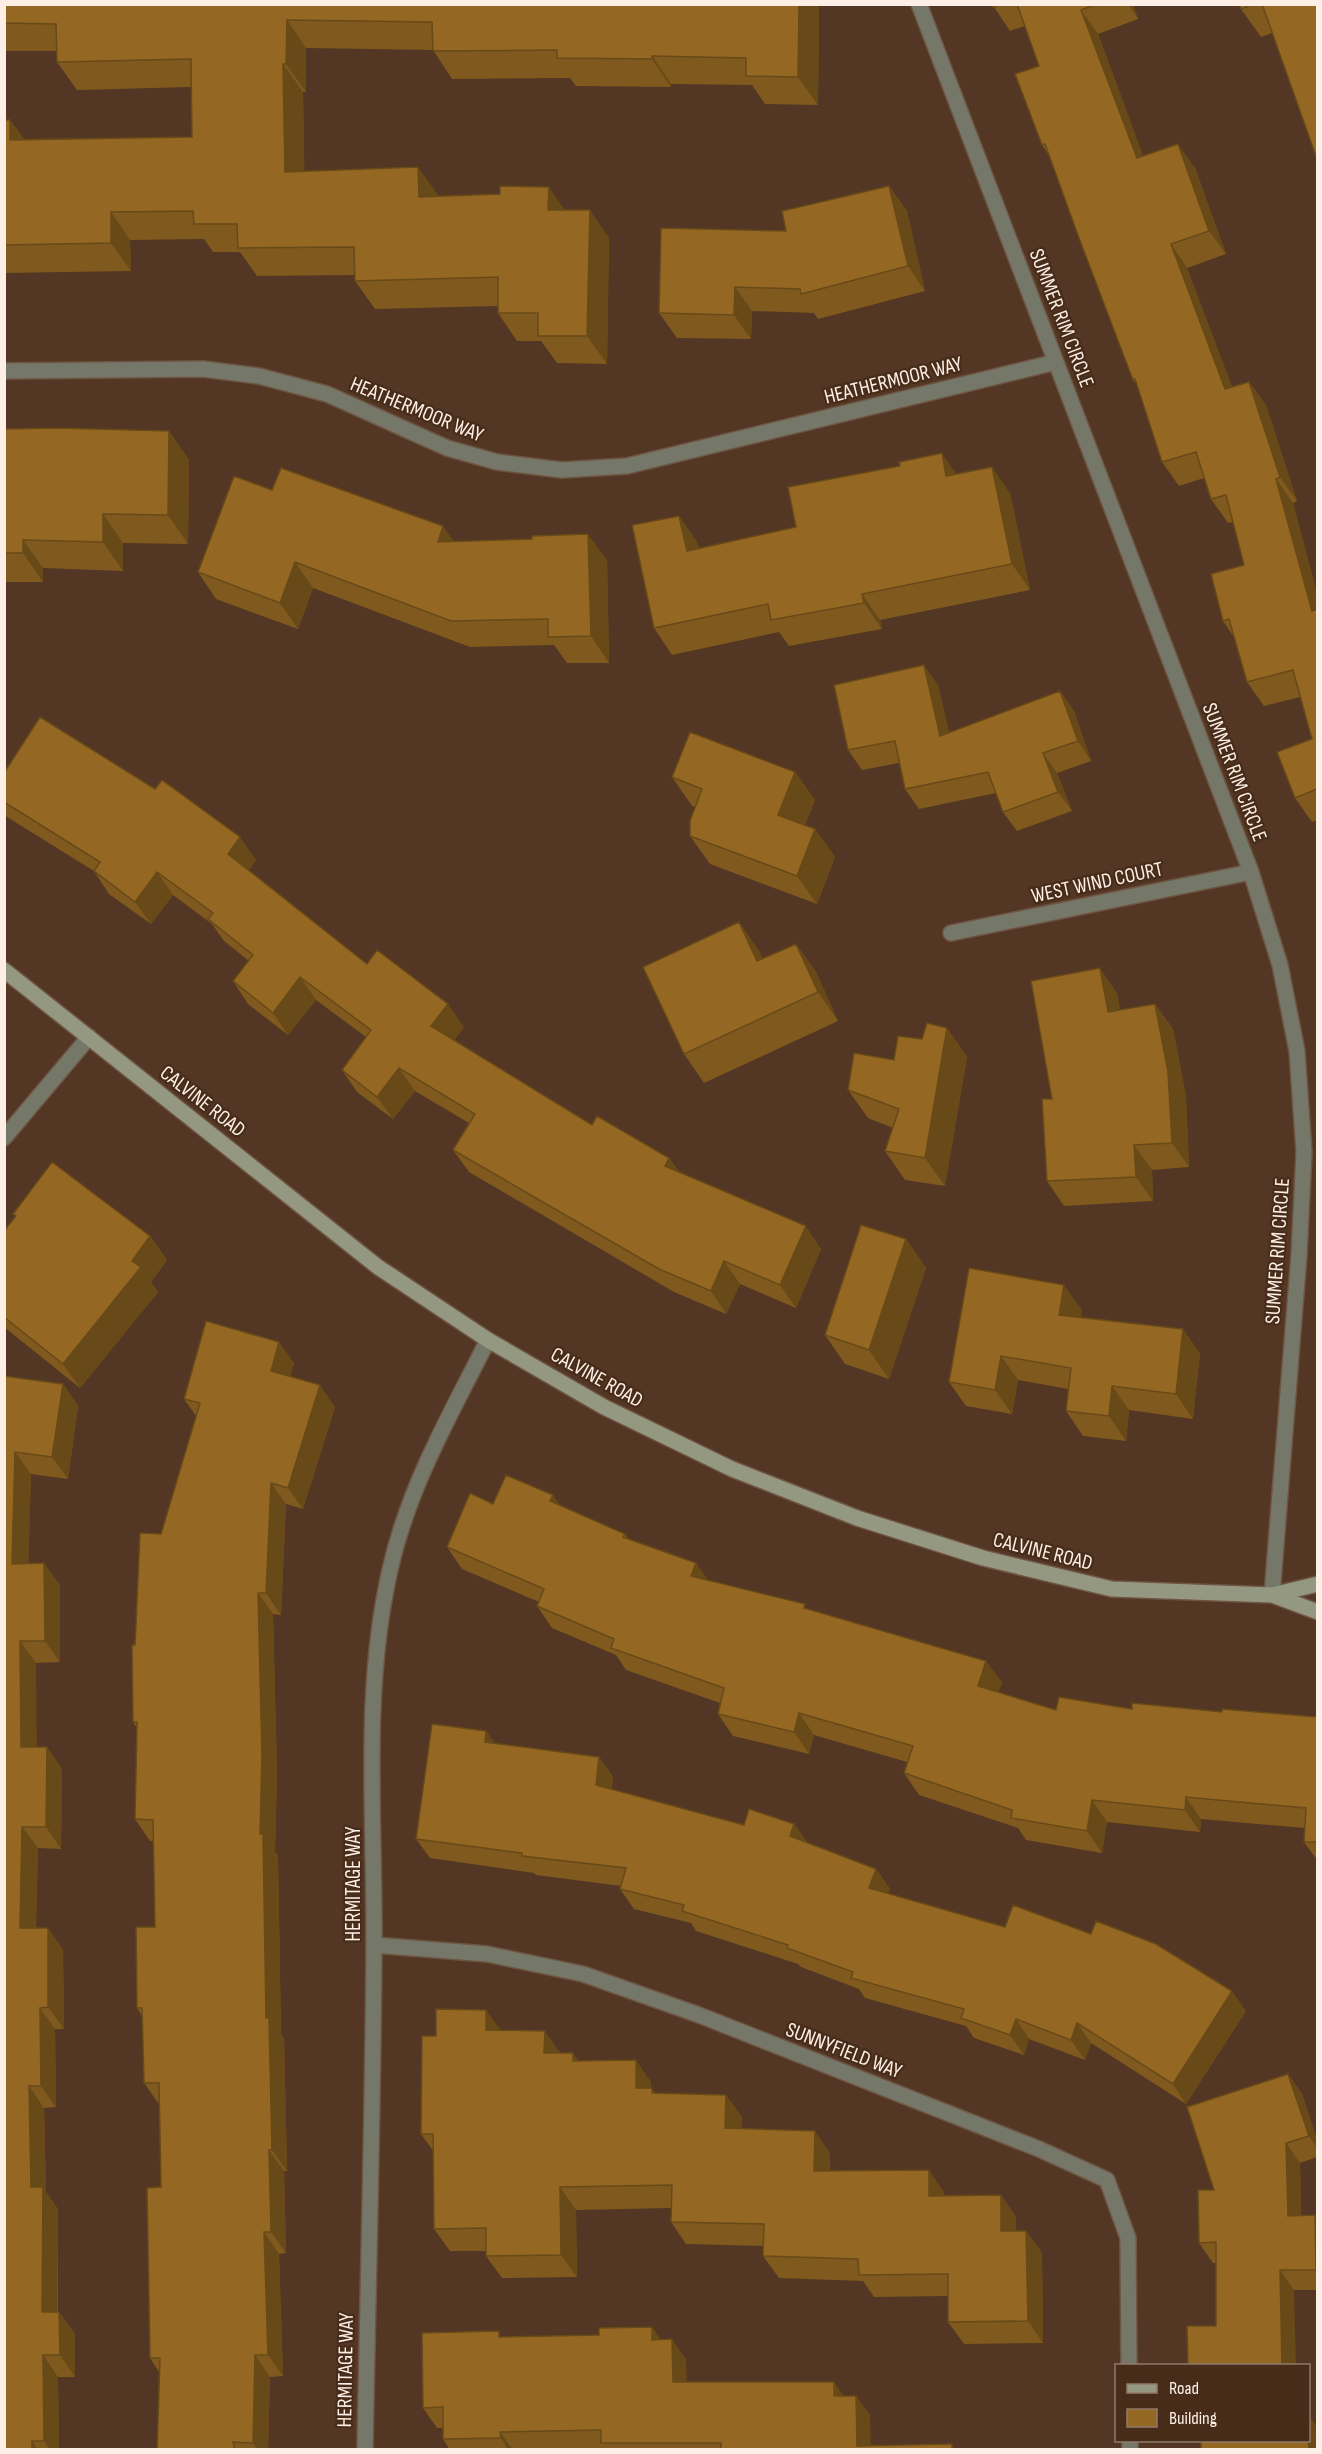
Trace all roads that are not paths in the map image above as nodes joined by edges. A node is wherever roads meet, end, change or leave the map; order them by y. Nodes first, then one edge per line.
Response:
1 (919, 4) edge
2 (1056, 362) junction
3 (4, 371) edge
4 (1251, 872) junction
5 (951, 933) dead end
6 (4, 970) edge
7 (88, 1037) junction
8 (4, 1138) edge
9 (488, 1340) junction
10 (1317, 1584) edge
11 (1272, 1595) junction
12 (1317, 1612) edge
13 (374, 1945) junction
14 (1129, 2364) edge
15 (365, 2450) edge

1 - 2 street, SUMMER RIM CIRCLE
2 - 3 street, HEATHERMOOR WAY
2 - 4 street, SUMMER RIM CIRCLE
4 - 5 street, WEST WIND COURT
4 - 11 street, SUMMER RIM CIRCLE
6 - 7 street, CALVINE ROAD
7 - 8 street
7 - 9 street, CALVINE ROAD
9 - 11 street, CALVINE ROAD
9 - 13 street, HERMITAGE WAY
10 - 11 street, CALVINE ROAD
11 - 12 street, CALVINE ROAD
13 - 14 street, SUNNYFIELD WAY
13 - 15 street, HERMITAGE WAY

